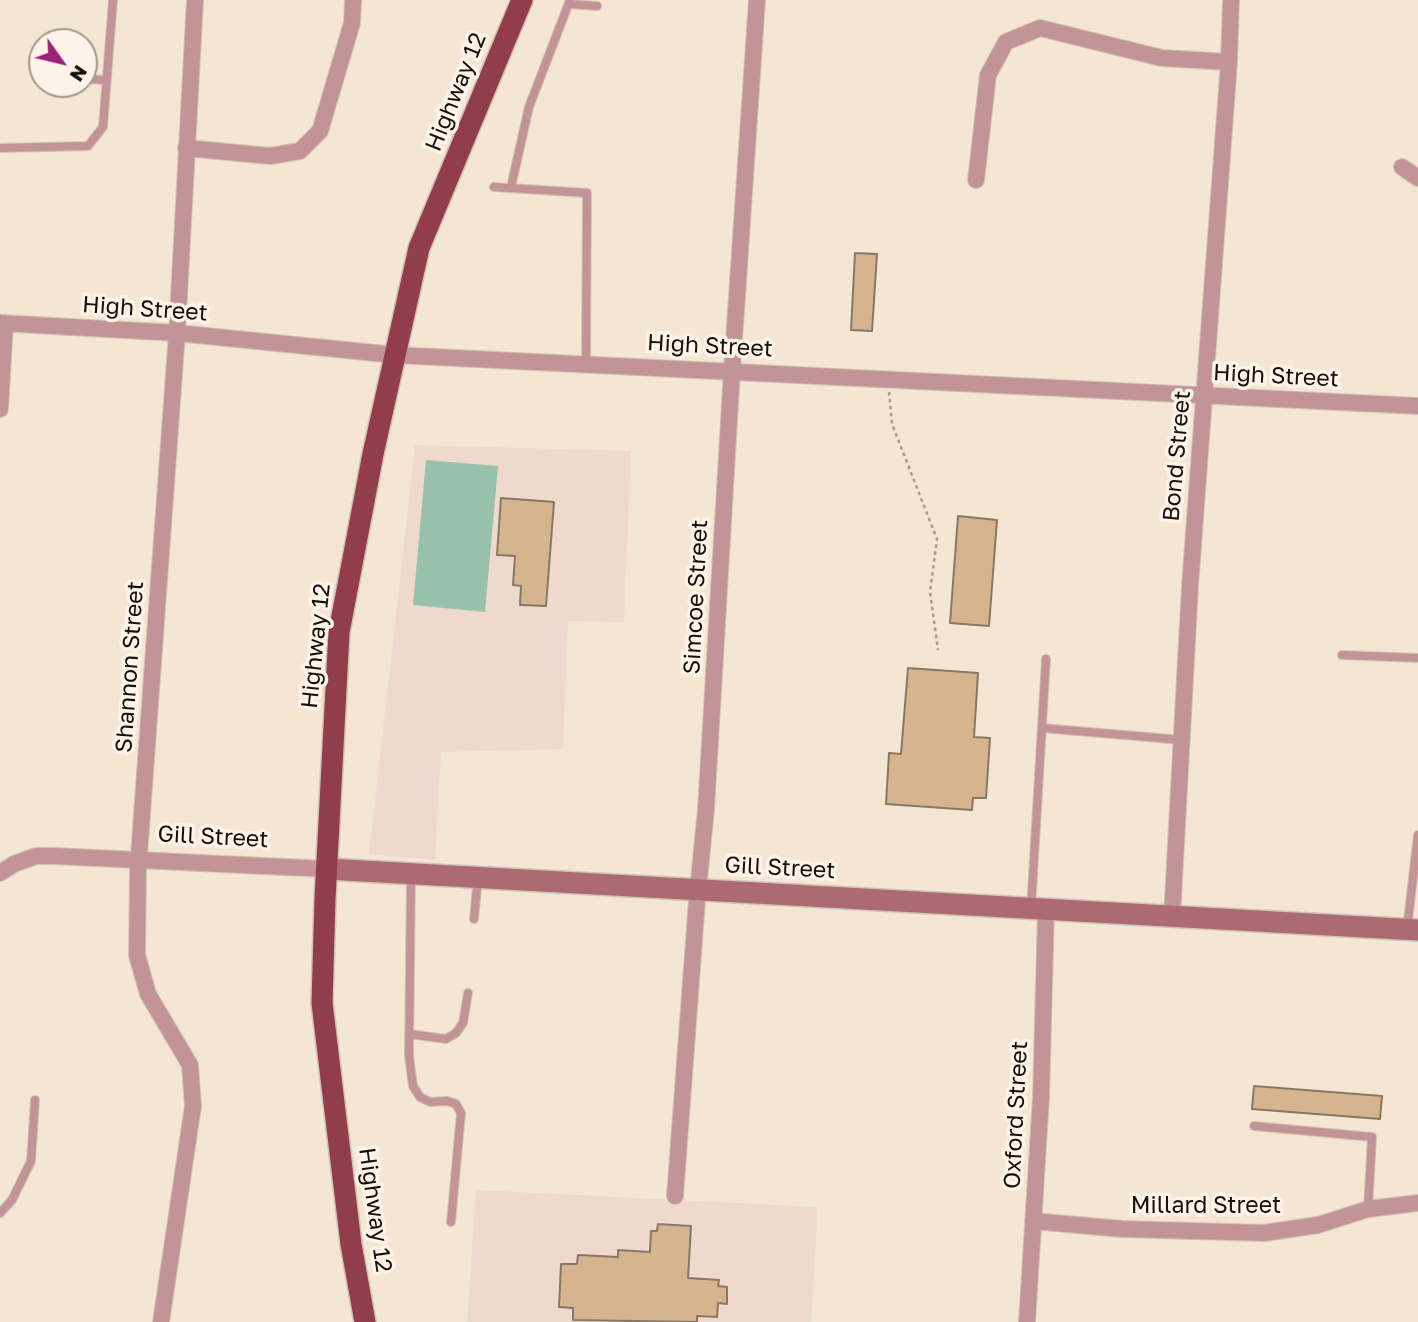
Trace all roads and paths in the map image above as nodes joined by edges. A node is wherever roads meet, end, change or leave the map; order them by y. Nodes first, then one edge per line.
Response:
1 (113, 0) edge
2 (195, 0) edge
3 (353, 0) edge
4 (522, 0) edge
5 (757, 0) edge
6 (1231, 0) edge
7 (569, 2) edge
8 (597, 6) dead end
9 (1229, 62) junction
10 (98, 80) edge
11 (107, 80) junction
12 (0, 148) edge
13 (186, 148) junction
14 (1402, 167) dead end
15 (1418, 178) edge
16 (976, 180) dead end
17 (494, 187) dead end
18 (510, 187) junction
19 (3, 323) edge
20 (177, 333) junction
21 (395, 355) junction
22 (586, 363) junction
23 (732, 370) junction
24 (888, 378) junction
25 (1205, 395) junction
26 (1418, 405) edge
27 (0, 409) edge
28 (938, 650) dead end
29 (1342, 655) dead end
30 (1418, 657) edge
31 (1046, 659) dead end
32 (1042, 728) junction
33 (1182, 740) junction
34 (1418, 835) edge
35 (138, 859) junction
36 (327, 869) junction
37 (0, 873) edge
38 (411, 874) junction
39 (478, 877) junction
40 (698, 890) junction
41 (1039, 910) junction
42 (1172, 917) junction
43 (474, 919) dead end
44 (1412, 929) edge
45 (468, 993) dead end
46 (409, 1034) junction
47 (35, 1100) dead end
48 (1254, 1126) dead end
49 (675, 1196) dead end
50 (1418, 1203) edge
51 (1368, 1209) junction
52 (0, 1213) edge
53 (1033, 1221) junction
54 (451, 1222) dead end
55 (161, 1322) edge
56 (365, 1322) edge
57 (1027, 1322) edge

1 - 11 lane
2 - 13 street, Shannon Street
3 - 13 street
4 - 21 highway, Highway 12
5 - 23 street, Simcoe Street
6 - 9 street, Bond Street
7 - 8 lane
7 - 18 lane
9 - 16 street
9 - 25 street, Bond Street
10 - 11 lane
11 - 12 lane
13 - 20 street, Shannon Street
14 - 15 street
17 - 18 lane
18 - 22 lane
19 - 20 street, High Street
19 - 27 street
20 - 21 street, High Street
20 - 35 street, Shannon Street
21 - 22 street, High Street
21 - 36 highway, Highway 12
22 - 23 street, High Street
23 - 24 street, High Street
23 - 40 street, Simcoe Street
24 - 25 street, High Street
24 - 28 path
25 - 26 street, High Street
25 - 33 street, Bond Street
29 - 30 lane
31 - 32 lane
32 - 33 lane
32 - 41 lane
33 - 42 street, Bond Street
34 - 44 lane
35 - 36 street, Gill Street
35 - 37 street, Gill Street
35 - 55 street, Shannon Street
36 - 38 main road, Gill Street
36 - 56 highway, Highway 12
38 - 39 main road, Gill Street
38 - 46 lane
39 - 40 main road, Gill Street
39 - 43 lane
40 - 41 main road, Gill Street
40 - 49 street, Simcoe Street
41 - 42 main road, Gill Street
41 - 53 street, Oxford Street
42 - 44 main road, Gill Street
45 - 46 lane
46 - 54 lane
47 - 52 lane
48 - 51 lane
50 - 51 street, Millard Street
51 - 53 street, Millard Street
53 - 57 street, Oxford Street

